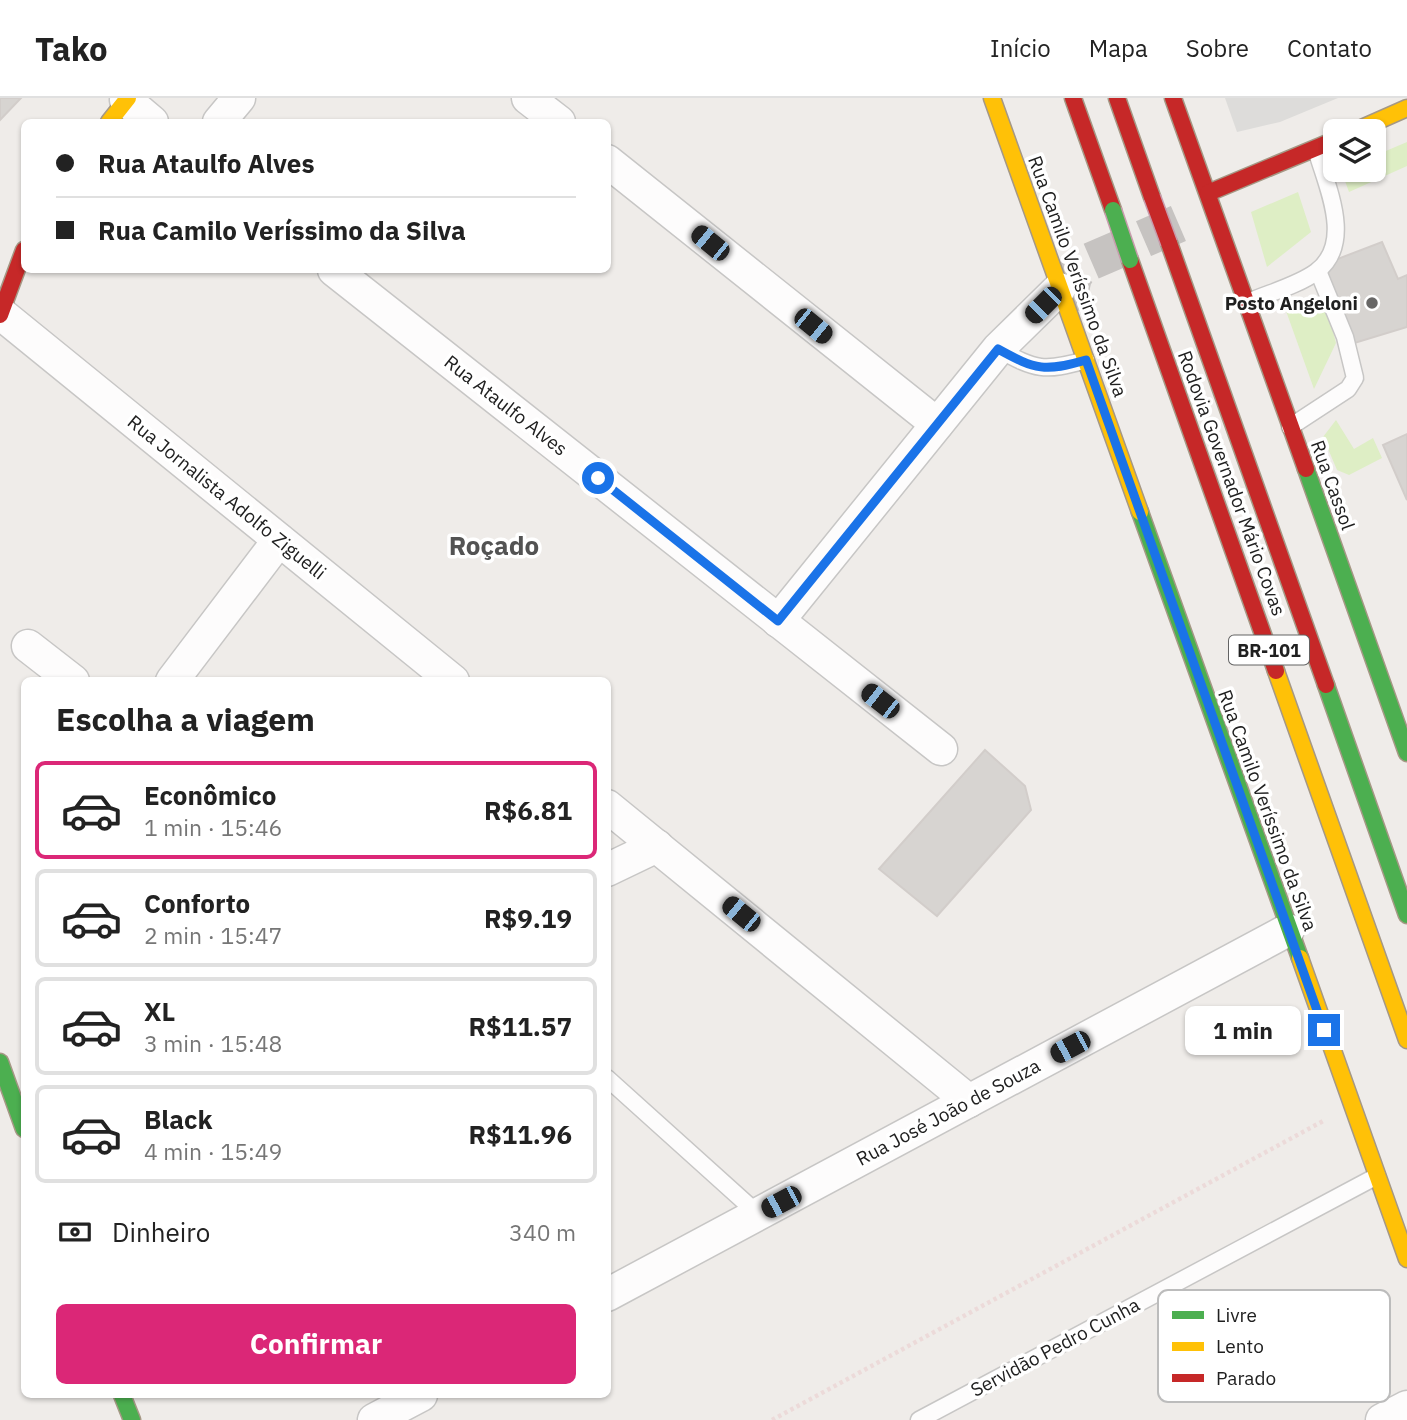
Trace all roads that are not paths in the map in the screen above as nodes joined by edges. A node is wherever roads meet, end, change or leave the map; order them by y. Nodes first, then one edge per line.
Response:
1 (239, 98) edge
2 (528, 98) edge
3 (992, 98) edge
4 (1073, 98) edge
5 (1117, 98) edge
6 (1173, 98) edge
7 (121, 107) edge
8 (1407, 108) edge
9 (146, 119) edge
10 (222, 119) edge
11 (555, 119) edge
12 (1382, 119) edge
13 (1323, 146) edge
14 (1316, 149) junction
15 (611, 164) edge
16 (1208, 193) junction
17 (1196, 222) tunnel mouth
18 (1222, 232) junction
19 (21, 258) edge
20 (1318, 271) junction
21 (338, 273) edge
22 (1059, 289) junction
23 (1245, 303) junction
24 (0, 314) edge
25 (998, 349) junction
26 (1086, 360) junction
27 (937, 424) junction
28 (1290, 427) junction
29 (279, 540) junction
30 (778, 621) junction
31 (28, 646) dead end
32 (68, 677) edge
33 (175, 677) edge
34 (448, 677) edge
35 (941, 750) dead end
36 (1407, 753) edge
37 (611, 809) edge
38 (657, 846) junction
39 (611, 868) edge
40 (1407, 915) edge
41 (1289, 930) junction
42 (1407, 1040) edge
43 (0, 1062) edge
44 (611, 1082) edge
45 (969, 1101) junction
46 (21, 1121) edge
47 (1377, 1176) junction
48 (758, 1214) junction
49 (1407, 1259) edge
50 (1163, 1290) edge
51 (611, 1293) edge
52 (1158, 1293) edge
53 (123, 1398) edge
54 (1407, 1407) edge
55 (132, 1420) edge
56 (919, 1420) edge
57 (1382, 1420) edge

1 - 10 street
2 - 11 street
3 - 22 main road, Rua Camilo Veríssimo da Silva
4 - 42 main road, Rodovia Governador Mário Covas / BR-101, bridge
5 - 40 main road, Rodovia Governador Mário Covas / BR-101, bridge
6 - 16 main road, Rua Cassol
7 - 9 street
8 - 12 main road
13 - 14 main road
14 - 16 main road
14 - 20 lane
15 - 27 street
16 - 18 main road, Rua Cassol
17 - 18 main road
18 - 23 main road, Rua Cassol
19 - 24 main road
20 - 23 lane
20 - 28 lane
21 - 30 street, Rua Ataulfo Alves
22 - 25 street
22 - 26 main road, Rua Camilo Veríssimo da Silva
23 - 28 main road, Rua Cassol
24 - 29 street, Rua Jornalista Adolfo Ziguelli
25 - 26 lane
25 - 27 street
26 - 41 main road, Rua Camilo Veríssimo da Silva
27 - 30 street
28 - 36 main road, Rua Cassol
29 - 33 street
29 - 34 street, Rua Jornalista Adolfo Ziguelli
30 - 35 street, Rua Ataulfo Alves
31 - 32 street
37 - 38 street
38 - 39 street
38 - 45 street
41 - 45 street, Rua José João de Souza
41 - 47 main road, Rua Camilo Veríssimo da Silva
43 - 46 main road
44 - 48 lane
45 - 48 street, Rua José João de Souza
47 - 49 main road, Rua Camilo Veríssimo da Silva
47 - 50 lane, Servidão Pedro Cunha
48 - 51 street, Rua José João de Souza
52 - 56 lane, Servidão Pedro Cunha
53 - 55 main road
54 - 57 street

